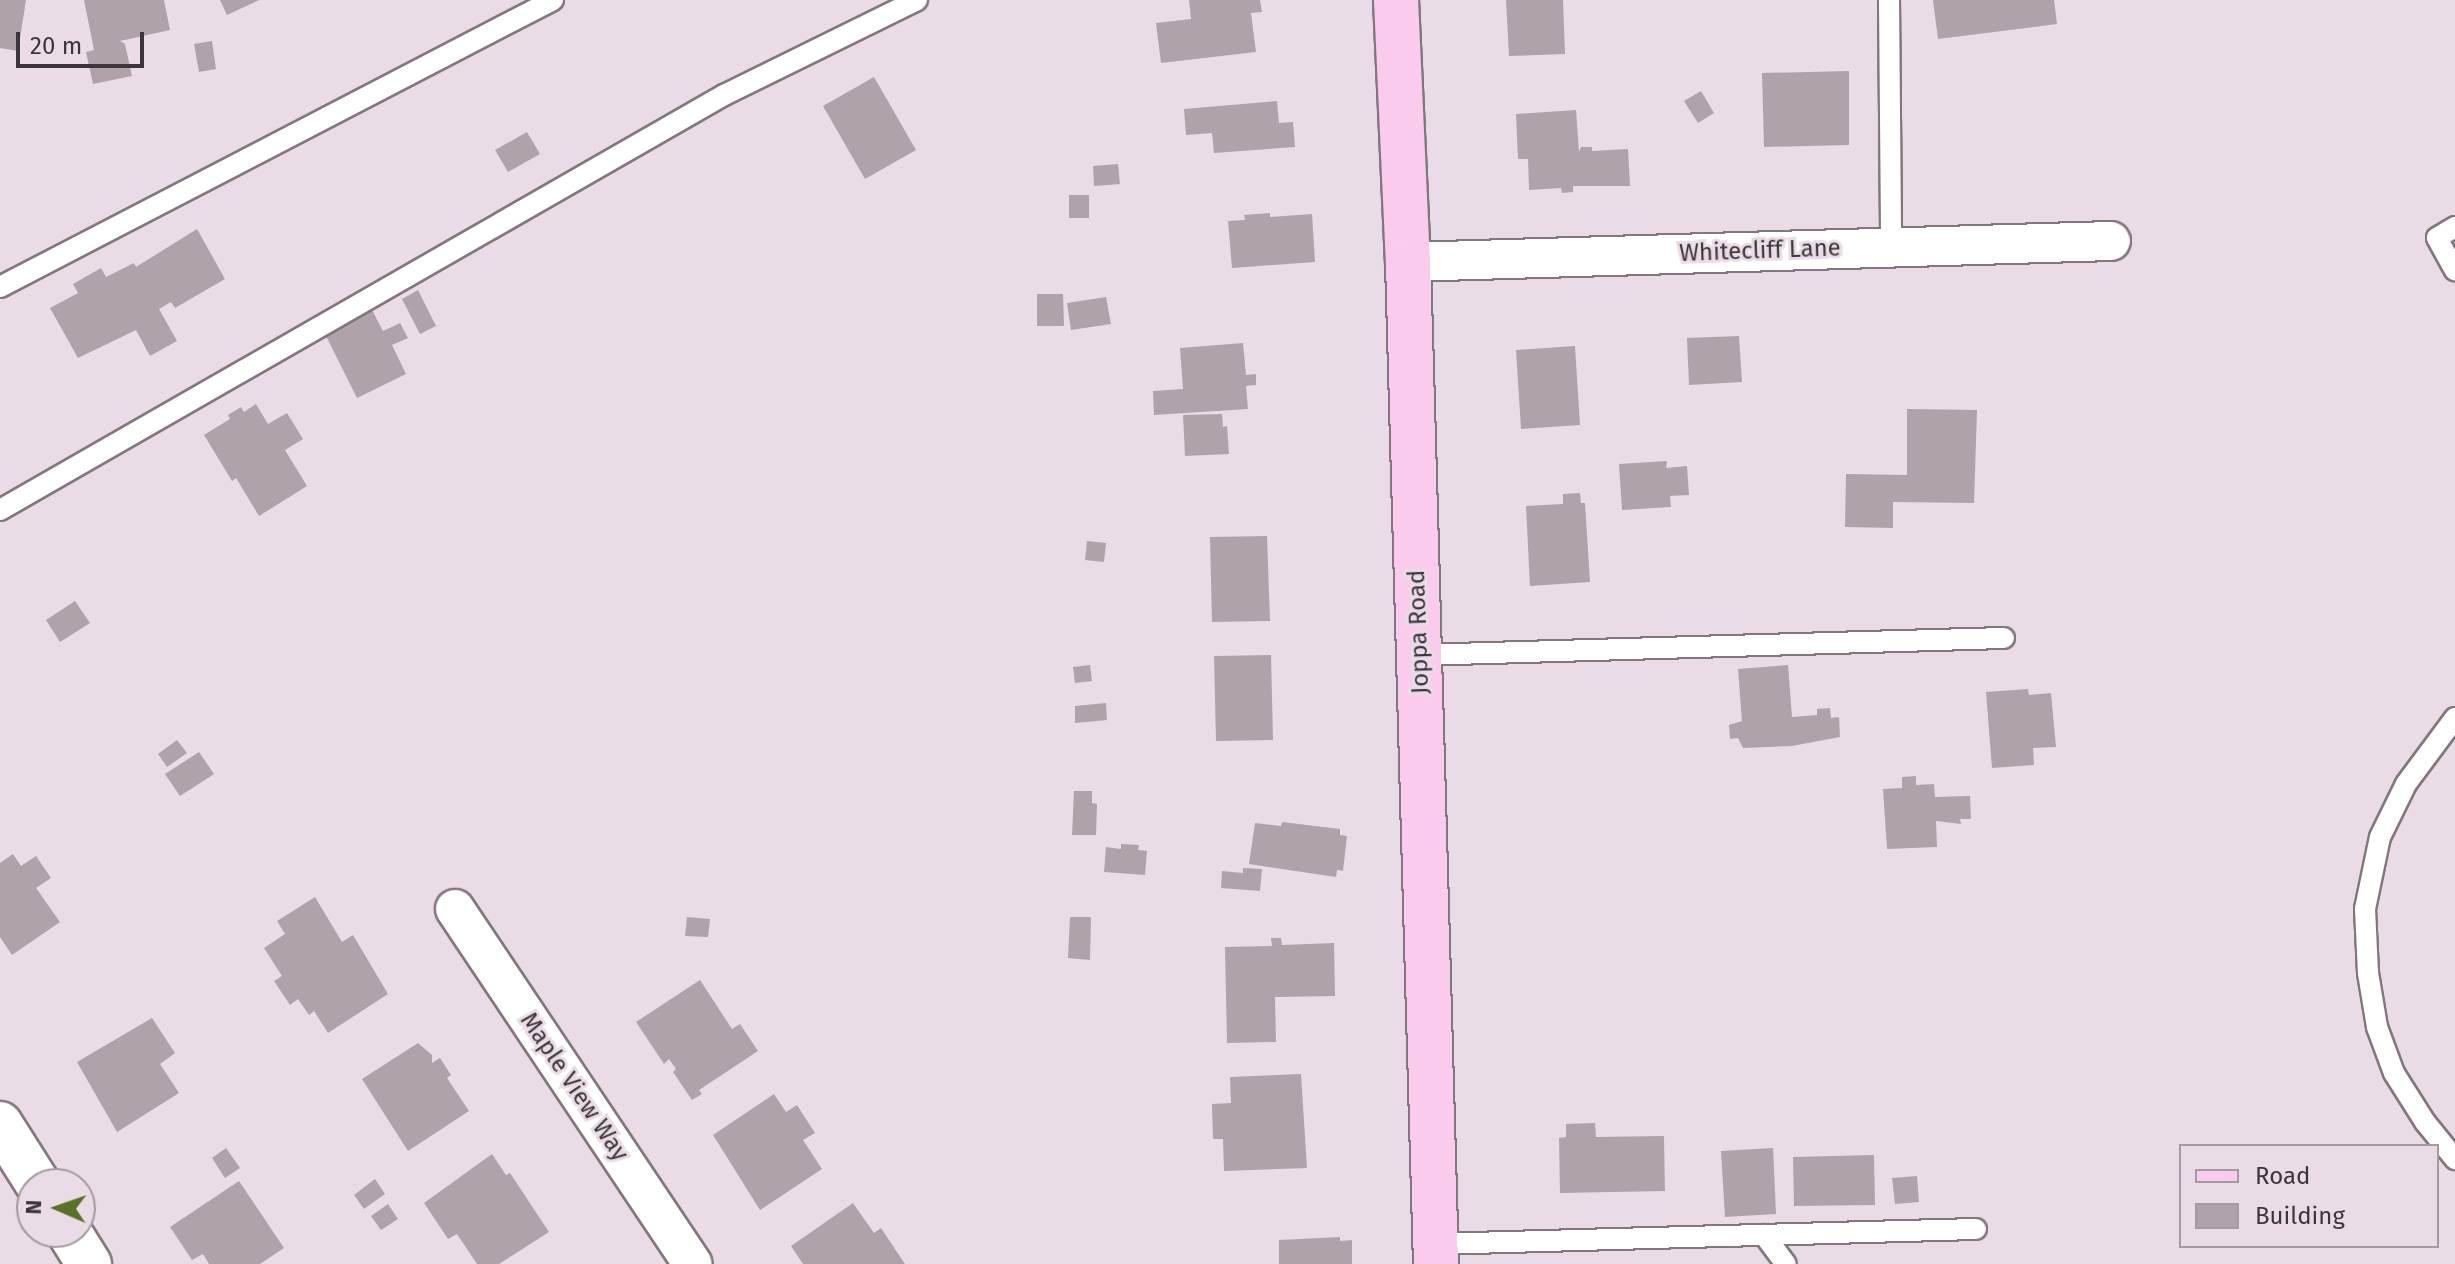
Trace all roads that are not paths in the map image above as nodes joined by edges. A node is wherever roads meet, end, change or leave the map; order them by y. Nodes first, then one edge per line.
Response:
1 (553, 0) edge
2 (917, 0) edge
3 (1396, 0) edge
4 (1889, 0) edge
5 (2455, 227) edge
6 (2111, 241) dead end
7 (1891, 248) junction
8 (1408, 262) junction
9 (2455, 270) edge
10 (0, 287) edge
11 (0, 510) edge
12 (2004, 638) dead end
13 (1420, 655) junction
14 (2455, 718) edge
15 (455, 909) dead end
16 (0, 1124) edge
17 (2455, 1159) edge
18 (28, 1168) edge
19 (1976, 1229) dead end
20 (1764, 1235) junction
21 (1436, 1254) edge
22 (693, 1264) edge
23 (1786, 1264) edge

1 - 10 lane
2 - 11 lane
3 - 8 main road, Joppa Road
4 - 7 lane
5 - 9 lane
6 - 7 street, Whitecliff Lane
7 - 8 street, Whitecliff Lane
8 - 13 main road, Joppa Road
12 - 13 lane
13 - 21 main road, Joppa Road
14 - 17 lane
15 - 22 street, Maple View Way
16 - 18 street
19 - 20 lane
20 - 21 lane
20 - 23 lane

